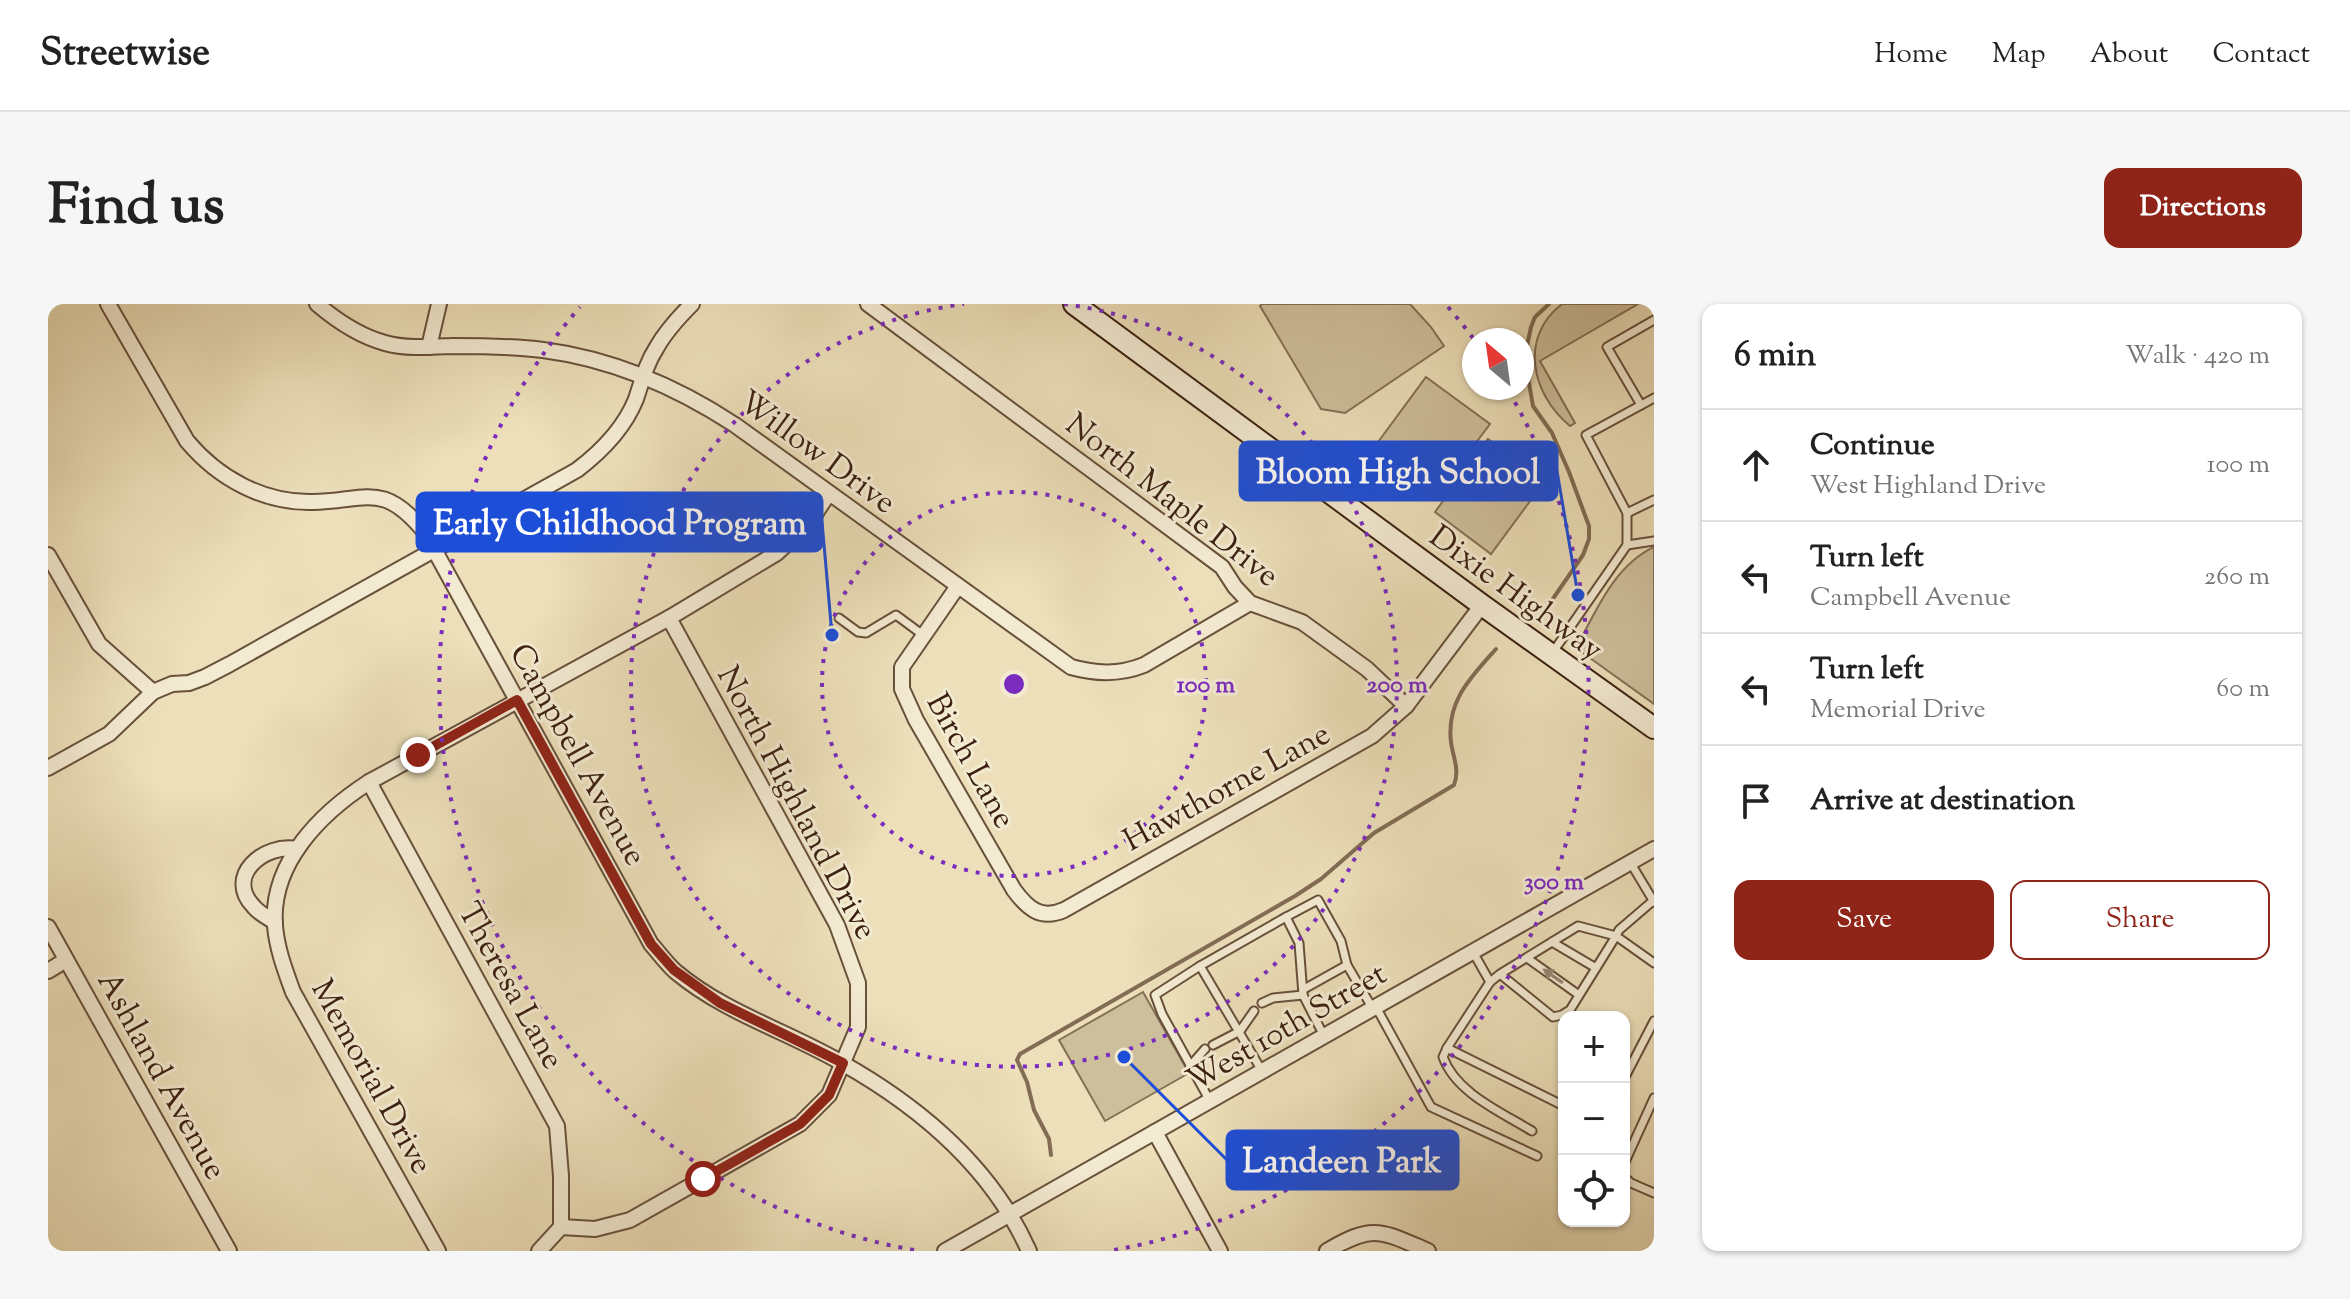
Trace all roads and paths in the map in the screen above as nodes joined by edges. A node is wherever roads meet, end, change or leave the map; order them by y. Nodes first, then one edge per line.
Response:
1 (108, 304) edge
2 (317, 304) edge
3 (439, 304) edge
4 (692, 304) edge
5 (868, 304) edge
6 (1074, 304) edge
7 (1654, 320) edge
8 (429, 347) junction
9 (642, 376) junction
10 (1654, 398) edge
11 (1641, 405) junction
12 (829, 493) junction
13 (1654, 500) edge
14 (1627, 513) junction
15 (1654, 541) edge
16 (1627, 545) junction
17 (434, 549) junction
18 (48, 555) edge
19 (958, 586) junction
20 (1250, 603) junction
21 (1482, 605) junction
22 (669, 618) junction
23 (839, 618) dead end
24 (923, 635) junction
25 (1552, 654) junction
26 (153, 692) junction
27 (517, 700) junction
28 (1406, 706) junction
29 (1654, 728) edge
30 (48, 768) edge
31 (369, 782) junction
32 (297, 849) junction
33 (1654, 849) edge
34 (1630, 862) junction
35 (1654, 901) edge
36 (1038, 914) joint
37 (1286, 917) junction
38 (275, 922) junction
39 (48, 927) edge
40 (1616, 936) junction
41 (1552, 942) junction
42 (1473, 952) junction
43 (1527, 958) junction
44 (66, 960) junction
45 (1654, 963) edge
46 (1347, 965) junction
47 (1200, 966) junction
48 (1596, 968) junction
49 (48, 971) edge
50 (1500, 974) junction
51 (1490, 982) junction
52 (1304, 992) junction
53 (1579, 995) junction
54 (1262, 1003) dead end
55 (1374, 1008) junction
56 (1254, 1011) dead end
57 (1654, 1021) edge
58 (1240, 1031) junction
59 (1324, 1036) junction
60 (1447, 1048) junction
61 (843, 1063) junction
62 (1190, 1066) junction
63 (1630, 1067) edge
64 (1262, 1071) junction
65 (1654, 1098) edge
66 (1210, 1101) junction
67 (1558, 1103) edge
68 (1532, 1131) dead end
69 (1155, 1132) junction
70 (1628, 1155) edge
71 (1537, 1156) dead end
72 (1630, 1182) edge
73 (1654, 1182) edge
74 (1652, 1192) edge
75 (1010, 1214) junction
76 (561, 1227) junction
77 (229, 1251) edge
78 (438, 1251) edge
79 (539, 1251) edge
80 (945, 1251) edge
81 (1029, 1251) edge
82 (1220, 1251) edge
83 (1327, 1251) edge
84 (1428, 1251) edge

1 - 17 street, Campbell Avenue
2 - 8 street, Willow Drive
3 - 8 street
4 - 9 street
5 - 20 street, North Maple Drive
6 - 21 main road, Dixie Highway
7 - 11 lane
8 - 9 street, Willow Drive
9 - 12 street, Willow Drive
9 - 17 street
10 - 11 lane
11 - 14 lane
12 - 19 street, Willow Drive
12 - 22 street, Memorial Drive
13 - 14 lane
14 - 16 lane
15 - 16 lane
16 - 25 lane
17 - 26 street
17 - 27 street, Campbell Avenue
18 - 26 street
19 - 20 street, Willow Drive
19 - 24 street, Birch Lane
20 - 28 street, North Maple Drive
21 - 25 main road, Dixie Highway
21 - 28 street, Hawthorne Lane
22 - 27 street, Memorial Drive
22 - 61 street, North Highland Drive
23 - 24 lane
24 - 36 street, Birch Lane
25 - 29 main road, Dixie Highway
26 - 30 street
27 - 31 street, Memorial Drive
27 - 61 street, Campbell Avenue
28 - 36 street, Hawthorne Lane
31 - 32 street, Memorial Drive
31 - 76 street, Theresa Lane
32 - 38 street, Memorial Drive
32 - 38 street
33 - 34 street, West 10th Street
34 - 35 lane
34 - 42 street, West 10th Street
35 - 40 lane
37 - 46 lane
37 - 47 lane
37 - 52 lane
38 - 78 street, Memorial Drive
39 - 44 street, Ashland Avenue
40 - 41 lane
40 - 45 lane
40 - 48 lane
41 - 43 lane
41 - 48 lane
42 - 51 lane
42 - 55 street, West 10th Street
43 - 50 lane
53 -> 43 lane
44 - 49 street
44 - 77 street, Ashland Avenue
46 - 52 lane
46 - 55 lane
47 - 58 lane
47 - 62 lane
48 - 53 lane
50 - 51 lane
50 - 53 lane
51 - 60 lane
52 - 54 lane
52 - 59 lane
55 - 59 street, West 10th Street
55 - 71 lane
56 - 58 lane
57 - 63 lane
58 - 62 lane
58 - 64 lane
59 - 64 street, West 10th Street
60 - 67 lane
60 - 68 lane
61 - 75 street, Campbell Avenue
61 - 76 street, North Highland Drive
62 - 66 lane
64 - 66 street, West 10th Street
65 - 70 lane
66 - 69 street, West 10th Street
69 - 75 street, West 10th Street
69 - 82 street
72 - 74 lane
73 - 74 lane
75 - 80 street, West 10th Street
75 - 81 street, Campbell Avenue
76 - 79 street
83 - 84 street

